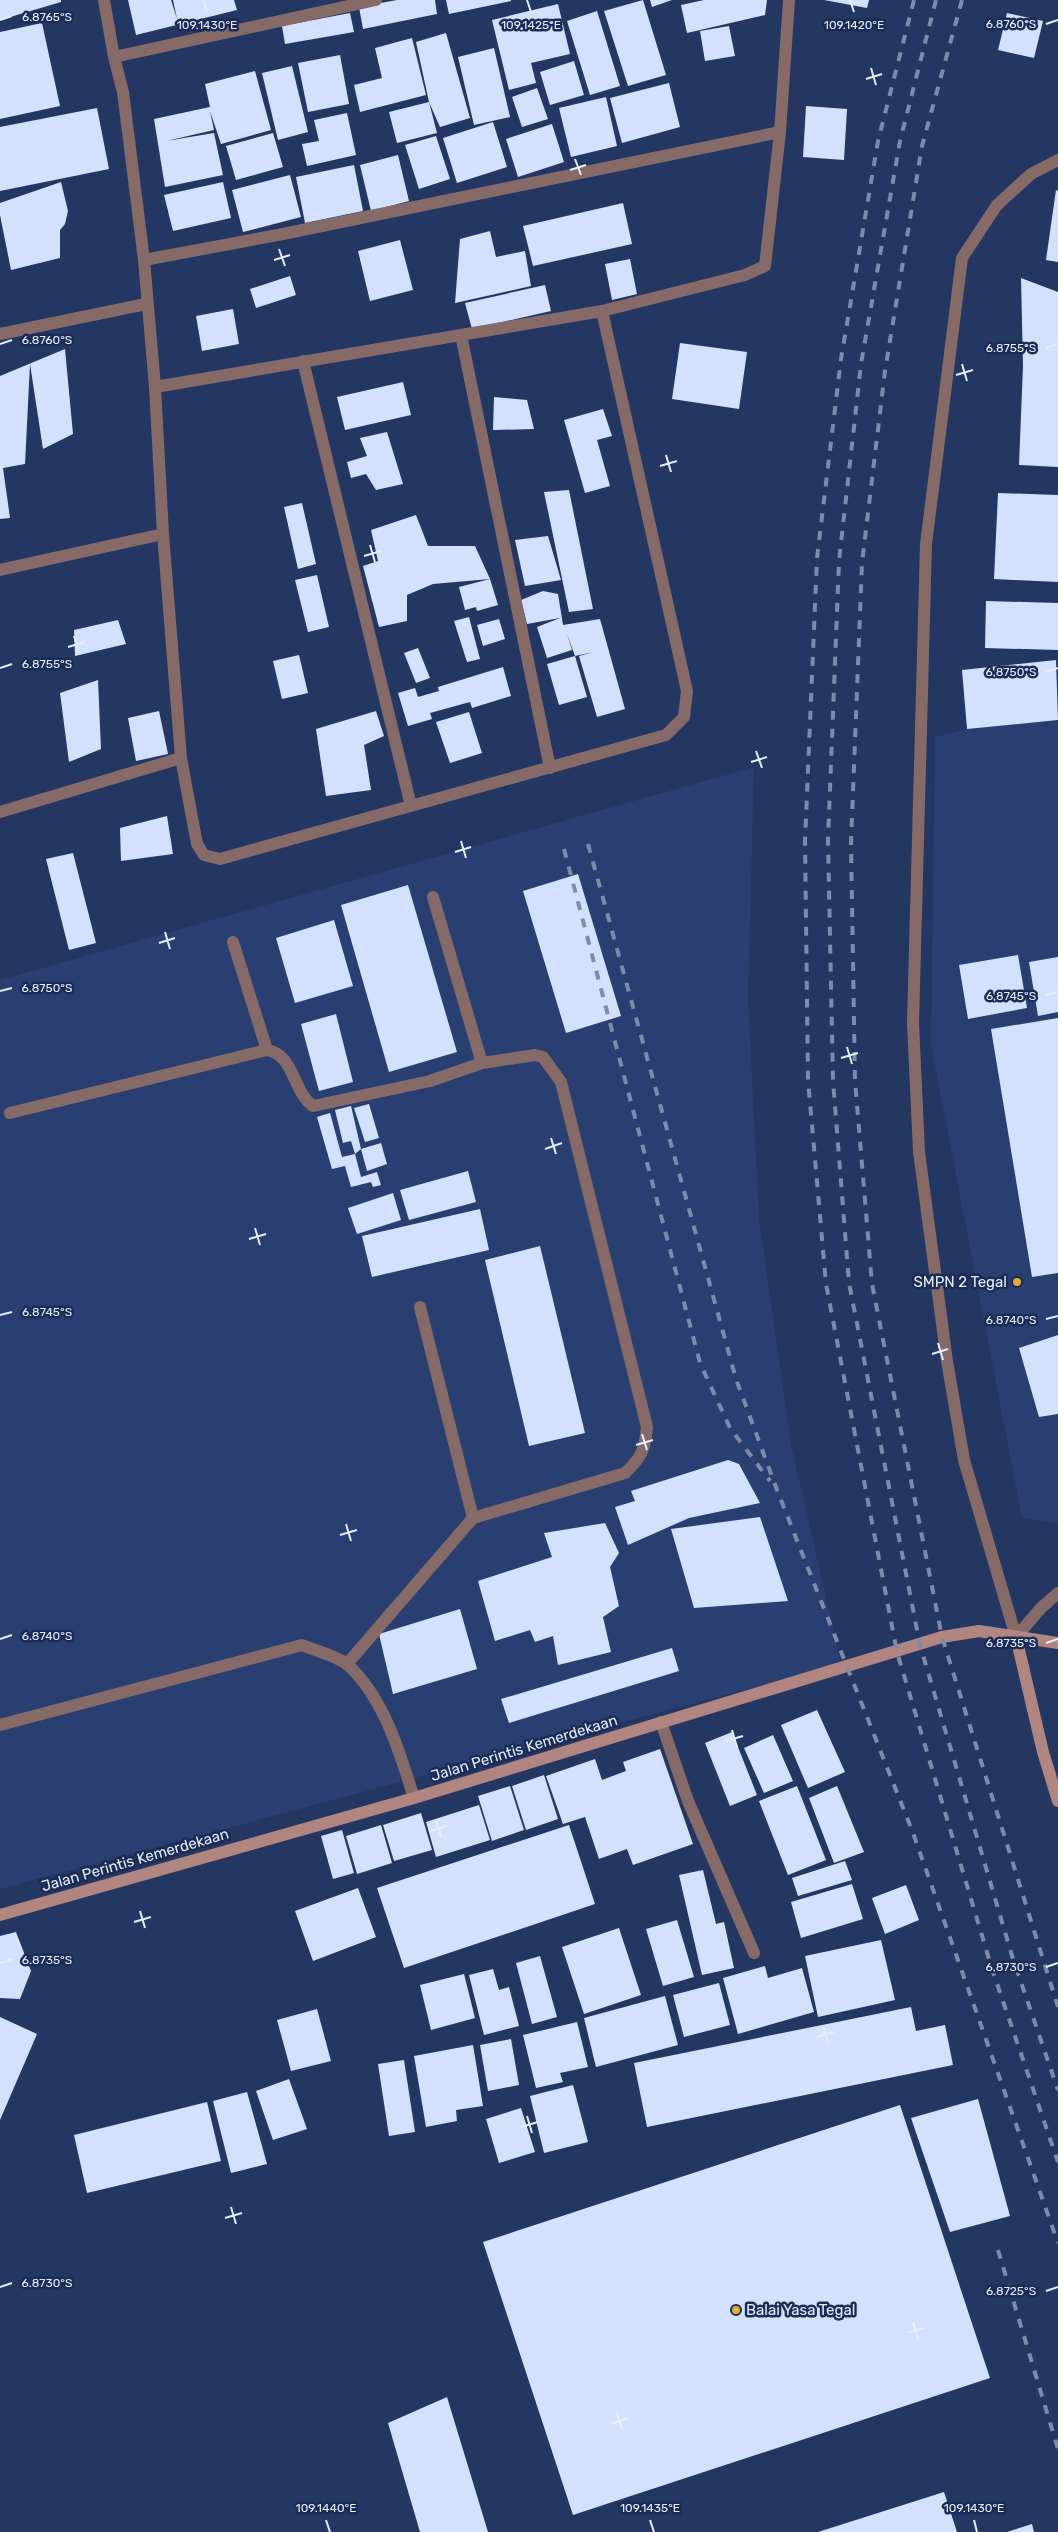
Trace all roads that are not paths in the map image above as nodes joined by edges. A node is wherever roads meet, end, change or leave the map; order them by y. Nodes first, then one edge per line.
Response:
1 (104, 0) edge
2 (376, 0) edge
3 (789, 0) edge
4 (114, 57) junction
5 (780, 132) junction
6 (1058, 160) edge
7 (144, 260) junction
8 (146, 304) junction
9 (602, 311) junction
10 (0, 334) edge
11 (461, 335) junction
12 (303, 360) junction
13 (155, 387) junction
14 (163, 534) junction
15 (0, 570) edge
16 (181, 758) junction
17 (550, 768) junction
18 (411, 806) junction
19 (0, 812) edge
20 (434, 897) dead end
21 (233, 942) dead end
22 (267, 1050) junction
23 (482, 1064) junction
24 (10, 1113) dead end
25 (420, 1307) dead end
26 (473, 1518) junction
27 (1058, 1593) edge
28 (1016, 1637) junction
29 (1058, 1643) edge
30 (347, 1664) junction
31 (661, 1722) junction
32 (0, 1725) edge
33 (414, 1798) junction
34 (1058, 1800) edge
35 (0, 1915) edge
36 (754, 1953) dead end

1 - 4 street
2 - 4 street
3 - 5 street
4 - 7 street
5 - 7 street
5 - 9 street
6 - 28 street
7 - 8 street
8 - 10 street
8 - 13 street
9 - 11 street
9 - 17 street
11 - 12 street
11 - 17 street
12 - 13 street
12 - 18 street
13 - 14 street
14 - 15 street
14 - 16 street
16 - 18 street
16 - 19 street
17 - 18 street
20 - 23 street
21 - 22 street
22 - 23 street
22 - 24 street
23 - 26 street
25 - 26 street
26 - 30 street
27 - 28 street
28 - 29 street, Jalan Perintis Kemerdekaan
28 - 31 street, Jalan Perintis Kemerdekaan
28 - 34 street
30 - 32 street
30 - 33 street
31 - 33 street, Jalan Perintis Kemerdekaan
31 - 36 street
33 - 35 street, Jalan Perintis Kemerdekaan

